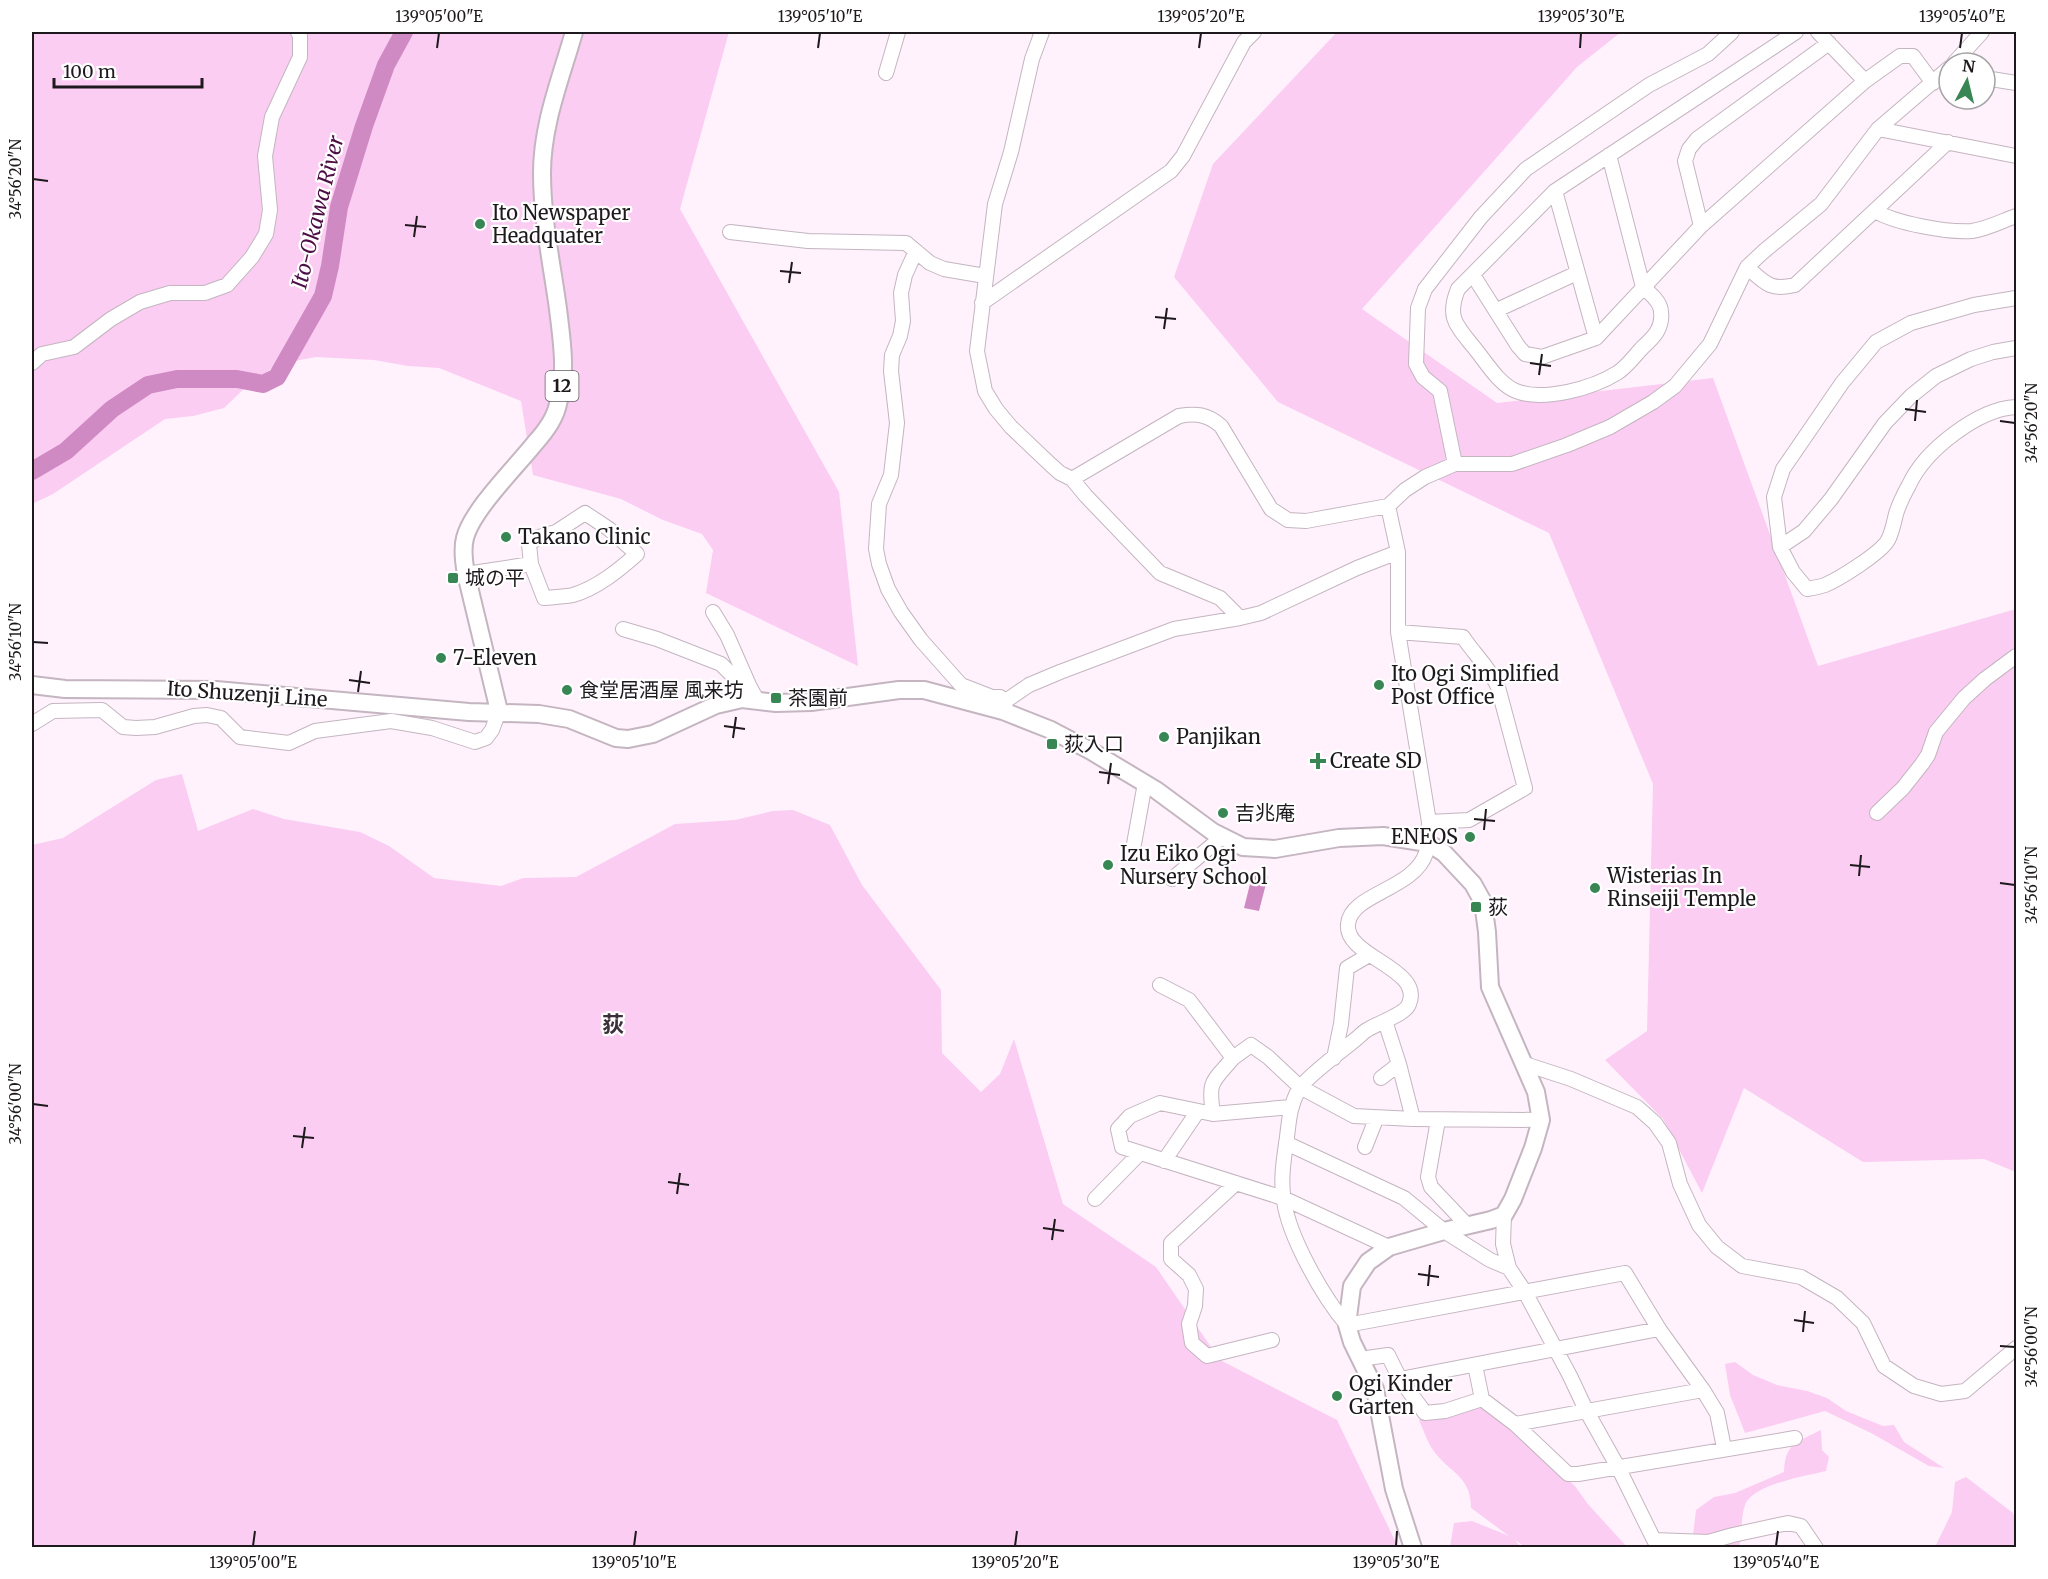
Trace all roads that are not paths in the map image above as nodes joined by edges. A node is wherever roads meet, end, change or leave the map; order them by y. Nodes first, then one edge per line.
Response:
1 (298, 32) edge
2 (574, 32) edge
3 (898, 32) edge
4 (1042, 32) edge
5 (1254, 32) edge
6 (1732, 32) edge
7 (1796, 32) edge
8 (1818, 32) edge
9 (1982, 32) edge
10 (1829, 43) junction
11 (1965, 51) edge
12 (886, 73) dead end
13 (1937, 80) edge
14 (1997, 80) edge
15 (1865, 81) junction
16 (1933, 83) junction
17 (2016, 83) edge
18 (1878, 129) junction
19 (1948, 142) junction
20 (1609, 155) junction
21 (2016, 156) edge
22 (1556, 191) junction
23 (1875, 211) junction
24 (2016, 216) edge
25 (1701, 226) junction
26 (730, 232) dead end
27 (916, 251) junction
28 (1748, 267) junction
29 (1577, 273) junction
30 (1473, 275) junction
31 (985, 276) junction
32 (1643, 287) junction
33 (2016, 298) edge
34 (982, 303) junction
35 (1497, 310) junction
36 (1596, 338) junction
37 (2016, 348) edge
38 (32, 363) edge
39 (2016, 407) edge
40 (1455, 464) junction
41 (1072, 479) junction
42 (1388, 506) junction
43 (1780, 548) junction
44 (1398, 552) junction
45 (531, 564) junction
46 (466, 574) junction
47 (713, 612) dead end
48 (1240, 618) junction
49 (623, 629) dead end
50 (1398, 632) junction
51 (2016, 656) edge
52 (32, 685) edge
53 (753, 694) junction
54 (499, 711) junction
55 (1003, 711) junction
56 (32, 724) edge
57 (1145, 783) junction
58 (1877, 813) dead end
59 (1429, 822) junction
60 (1222, 837) junction
61 (1428, 843) junction
62 (1134, 844) dead end
63 (1172, 879) dead end
64 (1369, 955) junction
65 (1160, 985) dead end
66 (1385, 1021) junction
67 (1233, 1058) junction
68 (1334, 1058) junction
69 (1400, 1064) junction
70 (1525, 1064) junction
71 (1381, 1078) dead end
72 (1300, 1087) junction
73 (1291, 1107) junction
74 (1198, 1111) junction
75 (1213, 1114) junction
76 (1376, 1119) junction
77 (1413, 1119) junction
78 (1438, 1119) junction
79 (1541, 1120) junction
80 (1286, 1143) junction
81 (1365, 1147) dead end
82 (1140, 1153) junction
83 (1164, 1161) junction
84 (1236, 1183) junction
85 (1283, 1198) junction
86 (1095, 1199) dead end
87 (1504, 1215) junction
88 (1467, 1225) junction
89 (1444, 1231) junction
90 (1389, 1247) junction
91 (1509, 1268) junction
92 (1525, 1292) junction
93 (1347, 1325) junction
94 (1659, 1329) junction
95 (1272, 1340) dead end
96 (2016, 1348) edge
97 (1555, 1350) junction
98 (1360, 1359) junction
99 (1475, 1365) junction
100 (1400, 1379) junction
101 (1703, 1390) junction
102 (1482, 1400) junction
103 (1586, 1410) junction
104 (1515, 1424) junction
105 (1795, 1438) dead end
106 (1724, 1448) junction
107 (1619, 1468) junction
108 (1689, 1544) edge
109 (1413, 1548) edge
110 (1816, 1548) edge

1 - 38 street
2 - 46 main road, 12
3 - 12 street
4 - 31 street
5 - 34 street
6 - 40 street
7 - 20 street
8 - 10 street
9 - 11 street
10 - 15 street
10 - 25 street
13 - 16 street
14 - 17 street
15 - 16 street
15 - 25 street
16 - 18 street
18 - 19 street
18 - 28 street
19 - 21 street
19 - 23 street
20 - 22 street
20 - 32 street
22 - 29 street
22 - 30 street
23 - 24 street
23 - 28 street
25 - 32 street
26 - 27 street
27 - 31 street
27 - 55 street
28 - 40 street
29 - 35 street
29 - 36 street
30 - 32 street
30 - 35 street
31 - 34 street
32 - 36 street
33 - 43 street
34 - 41 street
35 - 36 street
37 - 43 street
39 - 43 street
40 - 42 street
41 - 42 street
41 - 48 street
42 - 44 street
44 - 48 street
44 - 50 street
45 - 45 street
45 - 46 street
46 - 54 main road, 12
47 - 53 street
48 - 55 street
49 - 53 street
50 - 59 street
50 - 59 street
51 - 58 street
52 - 54 main road, Ito Shuzenji Line
53 - 54 main road, Ito Shuzenji Line
53 - 55 main road, Ito Shuzenji Line
54 - 56 street
55 - 57 main road, Ito Shuzenji Line
57 - 60 main road, Ito Shuzenji Line
57 - 62 street
59 - 61 street
60 - 61 main road, Ito Shuzenji Line
60 - 63 street
61 - 64 street
61 - 70 main road
64 - 66 street
64 - 68 street
65 - 67 street
66 - 68 street
66 - 69 street
67 - 72 street
67 - 75 street
68 - 72 street
69 - 71 street
69 - 77 street
70 - 79 main road
70 - 96 street
72 - 73 street
72 - 76 street
73 - 75 street
73 - 80 street
74 - 75 street
74 - 82 street
74 - 83 street
76 - 77 street
76 - 81 street
77 - 78 street
78 - 79 street
78 - 88 street
79 - 87 main road
80 - 85 street
80 - 89 street
82 - 83 street
82 - 86 street
83 - 84 street
84 - 85 street
84 - 95 street
85 - 90 street
85 - 93 street
87 - 88 main road
87 - 91 street
88 - 89 main road
89 - 90 main road
89 - 91 street
90 - 93 main road
91 - 92 street
92 - 93 street
92 - 94 street
92 - 97 street
93 - 98 main road
94 - 97 street
94 - 101 street
97 - 99 street
97 - 103 street
98 - 100 street
98 - 109 main road
99 - 100 street
99 - 102 street
100 - 102 street
101 - 103 street
101 - 106 street
102 - 104 street
103 - 104 street
103 - 107 street
104 - 107 street
105 - 106 street
106 - 107 street
107 - 108 street
108 - 110 street

